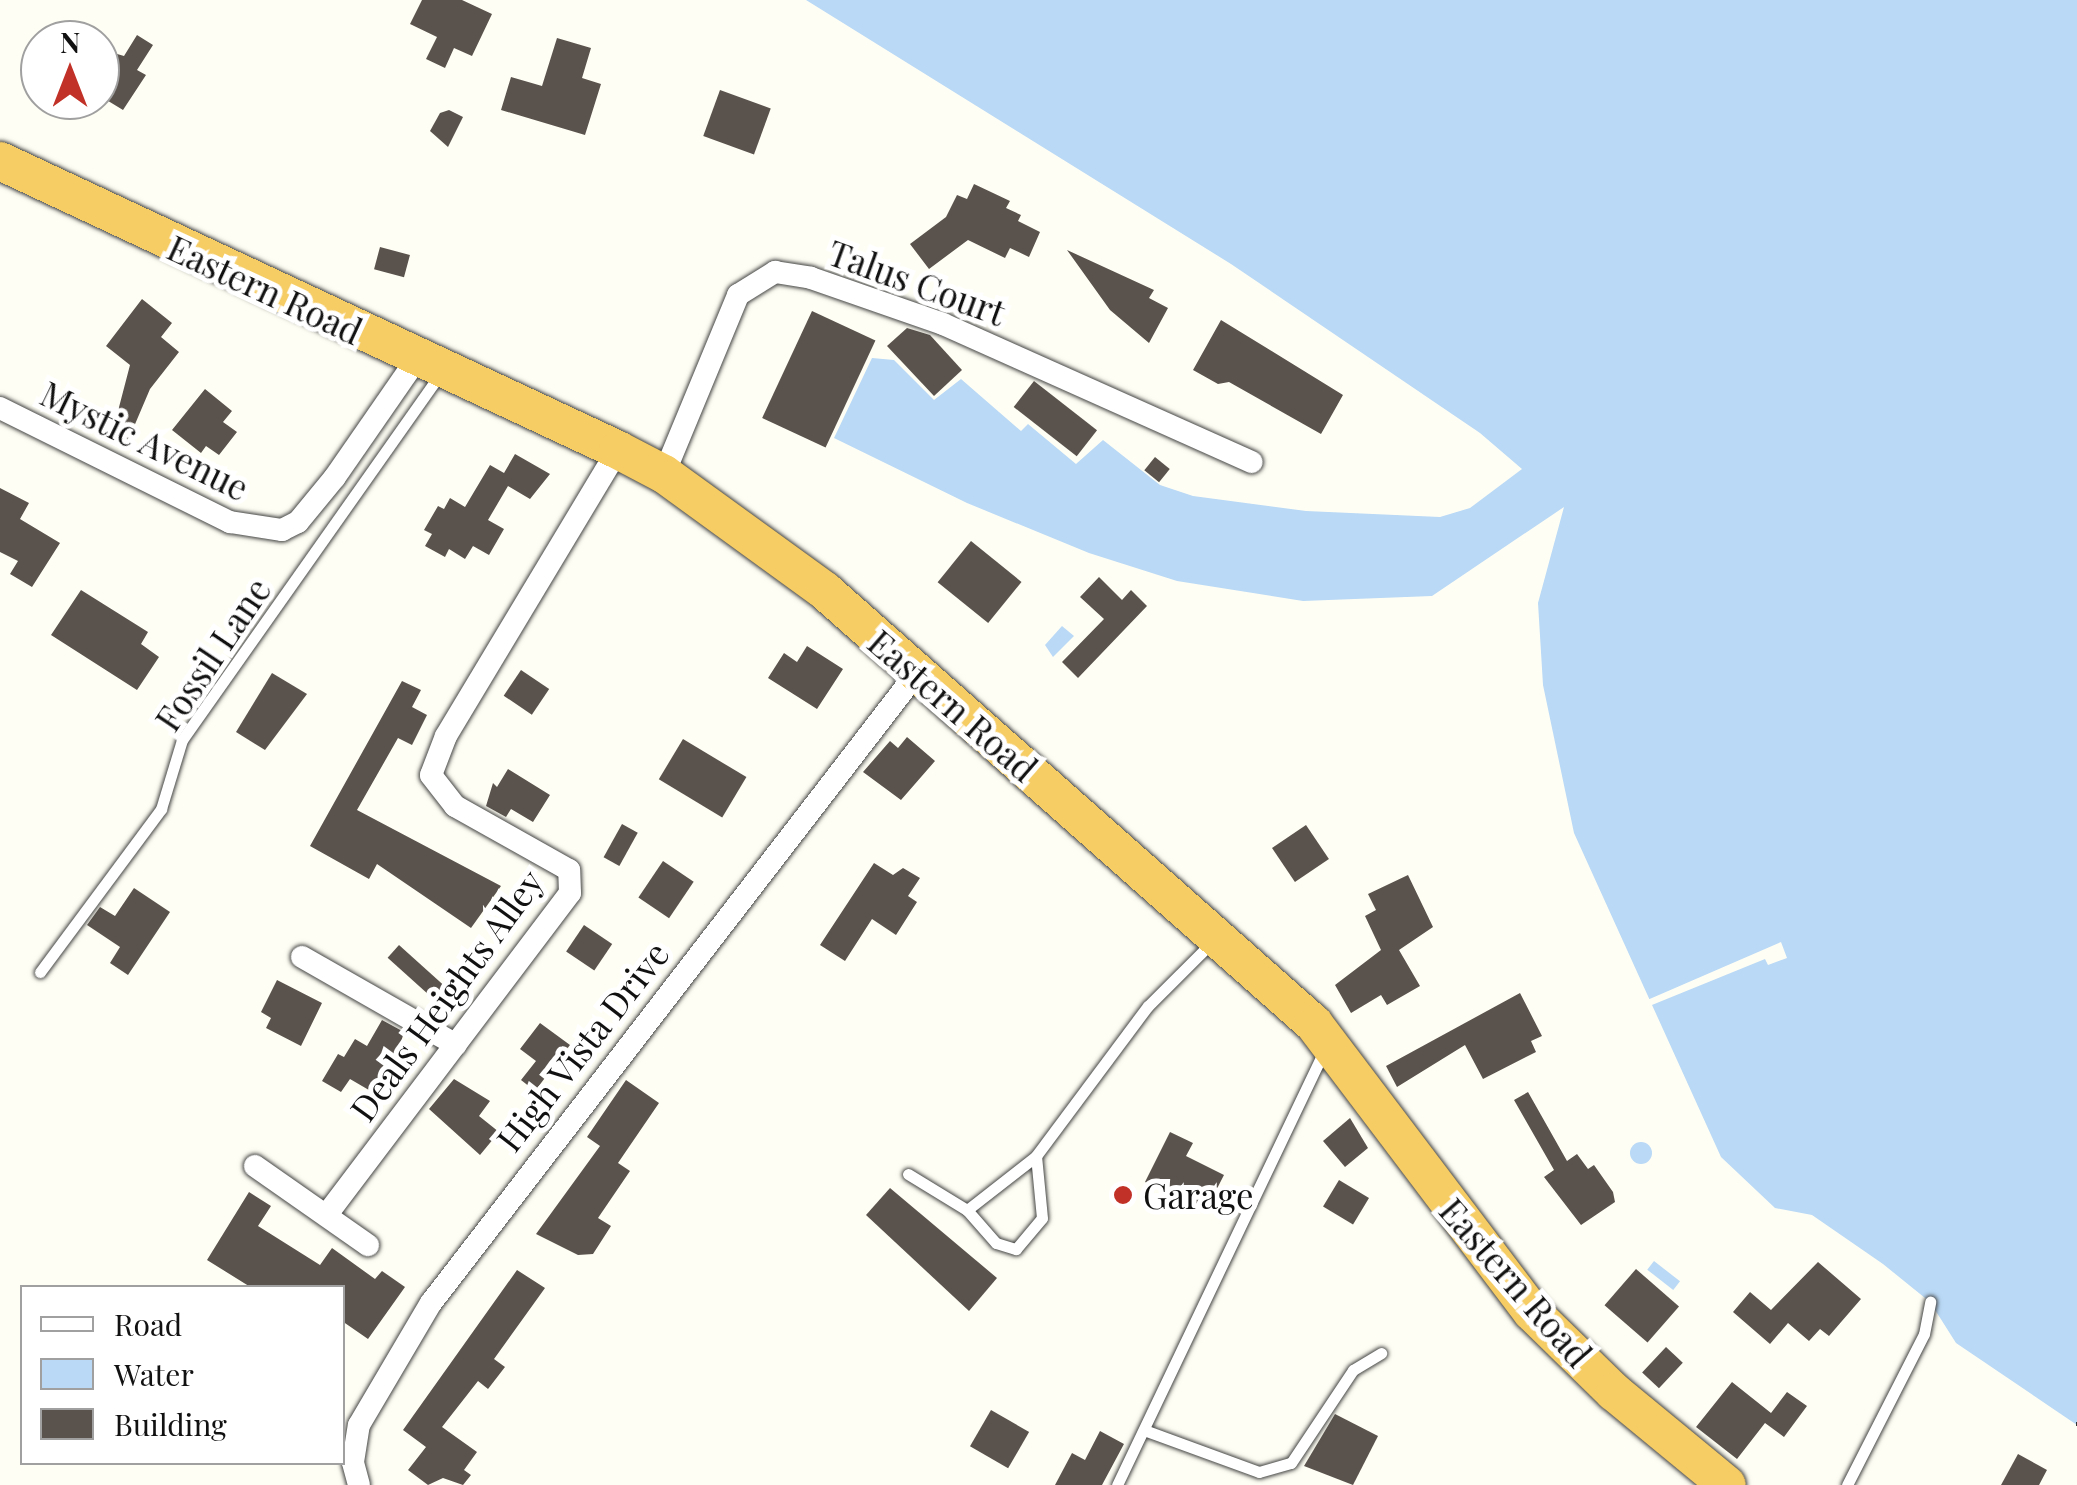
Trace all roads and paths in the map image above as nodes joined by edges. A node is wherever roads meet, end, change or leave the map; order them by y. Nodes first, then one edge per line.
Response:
1 (0, 161) edge
2 (429, 366) junction
3 (0, 408) edge
4 (618, 450) junction
5 (1250, 462) dead end
6 (664, 474) junction
7 (916, 674) junction
8 (1216, 938) junction
9 (302, 957) dead end
10 (40, 972) dead end
11 (1328, 1042) junction
12 (456, 1045) junction
13 (1036, 1156) junction
14 (255, 1166) dead end
15 (908, 1174) dead end
16 (966, 1210) junction
17 (328, 1213) junction
18 (368, 1245) dead end
19 (1930, 1302) dead end
20 (1380, 1353) dead end
21 (1144, 1430) junction
22 (359, 1485) edge
23 (1117, 1485) edge
24 (1728, 1485) edge
25 (1847, 1485) edge

1 - 2 highway, Eastern Road
2 - 3 street, Mystic Avenue
2 - 4 highway, Eastern Road
2 - 10 lane, Fossil Lane
4 - 6 highway, Eastern Road
4 - 12 street, Deals Heights Alley
5 - 6 street, Talus Court
6 - 7 highway, Eastern Road
7 - 8 highway, Eastern Road
7 - 22 street, High Vista Drive
8 - 11 highway, Eastern Road
8 - 13 lane
9 - 12 street
11 - 21 lane
11 - 24 highway, Eastern Road
12 - 17 street, Deals Heights Alley
13 - 16 lane
13 - 16 lane
14 - 17 street
15 - 16 lane
17 - 18 street
19 - 25 lane
20 - 21 lane
21 - 23 lane

